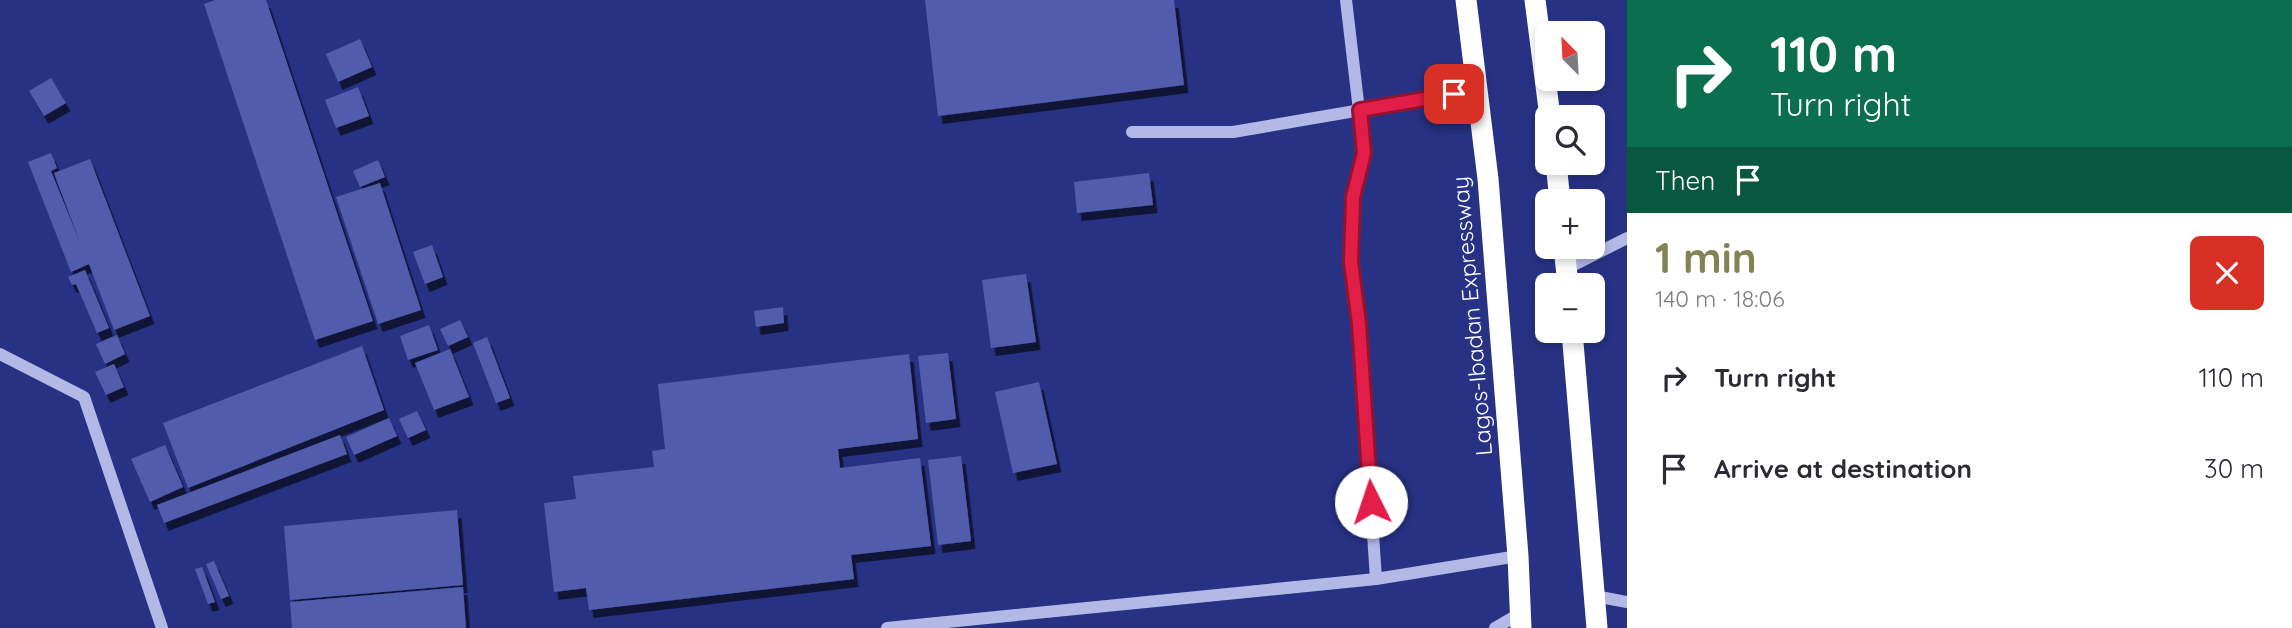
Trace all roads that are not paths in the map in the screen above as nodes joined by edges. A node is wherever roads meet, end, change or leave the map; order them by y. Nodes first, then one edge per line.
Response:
1 (1346, 0) edge
2 (1466, 0) edge
3 (1535, 0) edge
4 (1477, 90) junction
5 (1548, 105) edge
6 (1360, 110) junction
7 (1132, 132) dead end
8 (1627, 238) edge
9 (1573, 273) edge
10 (1573, 343) edge
11 (0, 354) edge
12 (1518, 556) junction
13 (1376, 579) junction
14 (1595, 596) junction
15 (1627, 602) edge
16 (1521, 621) edge
17 (162, 628) edge
18 (887, 628) edge
19 (1495, 628) edge
20 (1597, 628) edge

1 - 6 street
2 - 4 highway, Lagos-Ibadan Expressway
3 - 5 highway
4 - 6 street
4 - 12 highway, Lagos-Ibadan Expressway
6 - 7 street
6 - 13 street
8 - 9 street
10 - 14 highway
11 - 17 street
12 - 13 street
12 - 16 highway, Lagos-Ibadan Expressway
13 - 18 street
14 - 15 street
14 - 20 highway
16 - 19 street

